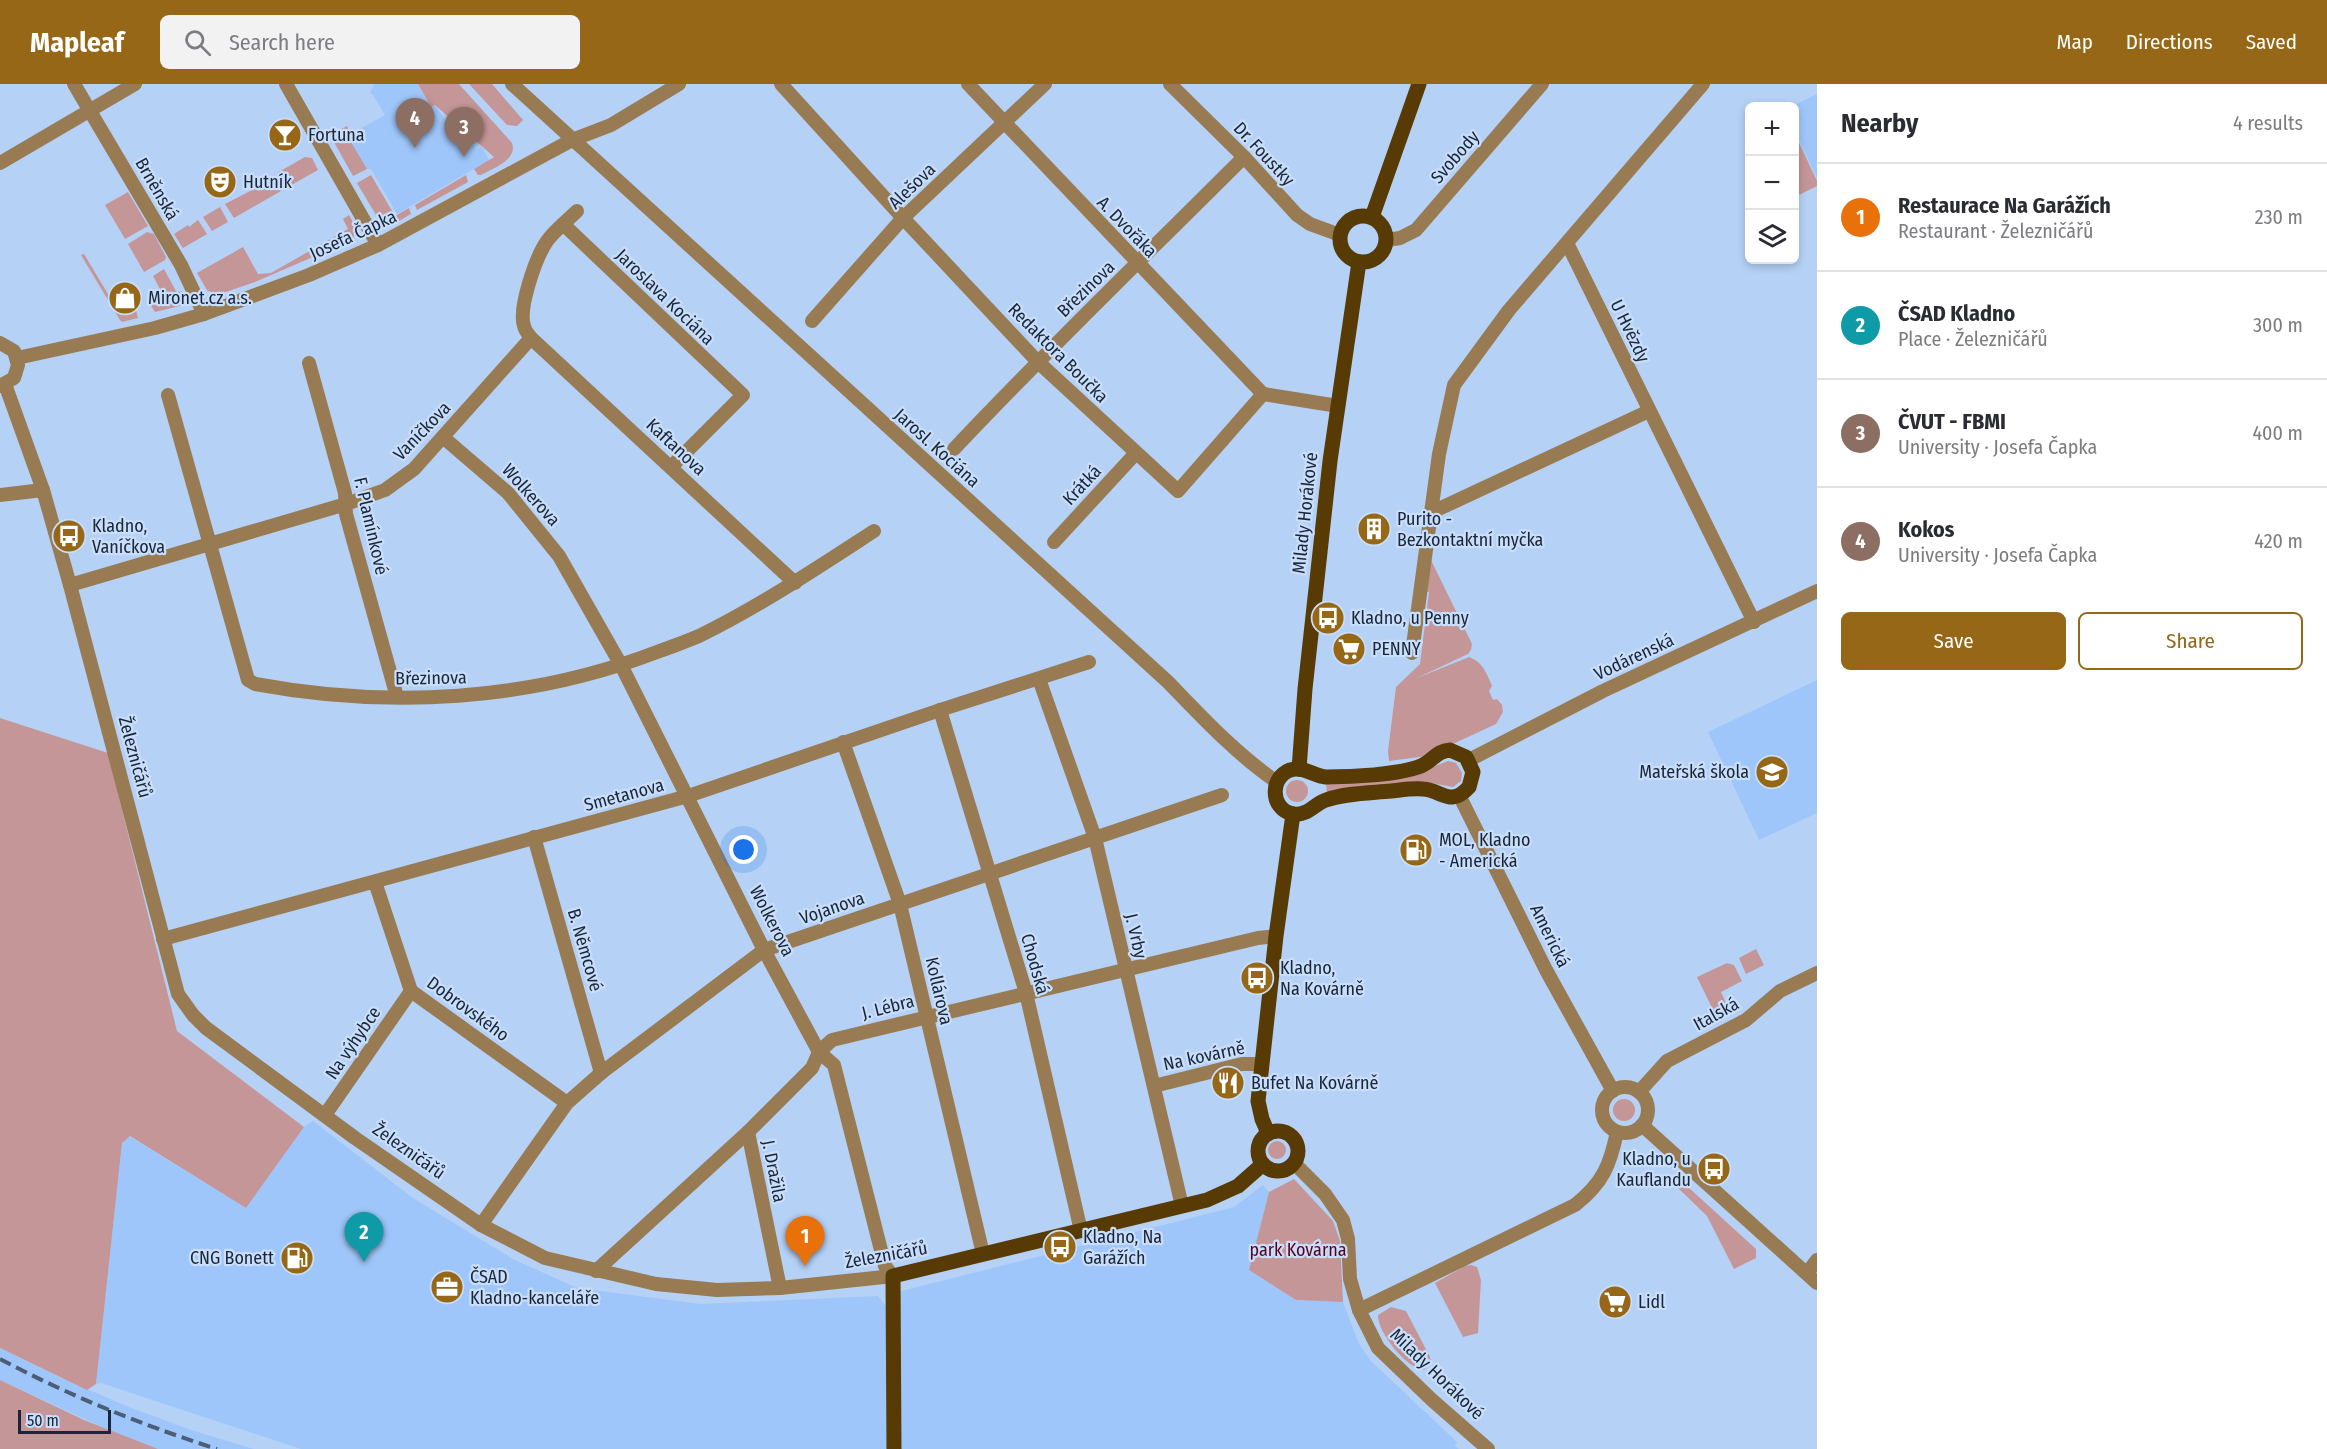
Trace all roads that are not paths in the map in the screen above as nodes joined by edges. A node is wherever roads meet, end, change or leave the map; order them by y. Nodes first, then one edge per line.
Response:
1 (75, 84) edge
2 (135, 84) edge
3 (286, 84) edge
4 (512, 84) edge
5 (679, 84) edge
6 (781, 84) edge
7 (968, 84) edge
8 (1045, 84) edge
9 (1170, 84) edge
10 (1419, 84) edge
11 (1542, 84) edge
12 (1703, 84) edge
13 (90, 110) junction
14 (1004, 124) junction
15 (572, 140) junction
16 (1244, 157) junction
17 (0, 163) edge
18 (577, 211) dead end
19 (1372, 217) junction
20 (903, 219) junction
21 (563, 224) junction
22 (1340, 235) junction
23 (1387, 240) junction
24 (1567, 243) junction
25 (378, 245) junction
26 (1359, 262) junction
27 (1138, 264) junction
28 (204, 314) junction
29 (812, 321) dead end
30 (531, 338) junction
31 (0, 343) edge
32 (17, 358) junction
33 (1037, 361) junction
34 (309, 363) dead end
35 (3, 385) edge
36 (1263, 394) junction
37 (168, 395) dead end
38 (1338, 406) junction
39 (1649, 411) junction
40 (444, 438) junction
41 (954, 449) dead end
42 (1136, 453) junction
43 (671, 467) junction
44 (43, 490) junction
45 (0, 495) edge
46 (346, 504) junction
47 (1430, 513) junction
48 (874, 531) dead end
49 (1054, 542) dead end
50 (210, 544) junction
51 (795, 583) junction
52 (70, 585) junction
53 (1817, 591) edge
54 (1754, 621) junction
55 (1412, 653) dead end
56 (1089, 662) dead end
57 (621, 665) junction
58 (1038, 679) junction
59 (396, 697) junction
60 (940, 710) junction
61 (843, 742) junction
62 (1469, 760) junction
63 (1299, 769) junction
64 (1277, 782) junction
65 (1222, 795) dead end
66 (1460, 795) junction
67 (688, 796) junction
68 (1293, 814) junction
69 (534, 837) junction
70 (1095, 838) junction
71 (990, 873) junction
72 (375, 882) junction
73 (900, 903) junction
74 (1276, 936) junction
75 (163, 939) junction
76 (764, 950) junction
77 (1126, 969) junction
78 (1817, 974) edge
79 (411, 990) junction
80 (1026, 993) junction
81 (927, 1016) junction
82 (819, 1052) junction
83 (1262, 1064) junction
84 (601, 1073) junction
85 (1154, 1086) junction
86 (1613, 1091) junction
87 (1639, 1092) junction
88 (567, 1103) junction
89 (325, 1115) junction
90 (1642, 1125) junction
91 (748, 1131) junction
92 (1617, 1132) junction
93 (1268, 1133) junction
94 (1294, 1163) junction
95 (1263, 1164) junction
96 (1182, 1206) junction
97 (481, 1225) junction
98 (1081, 1232) junction
99 (983, 1254) junction
100 (1817, 1260) edge
101 (596, 1271) junction
102 (893, 1276) junction
103 (1812, 1278) edge
104 (780, 1288) junction
105 (1359, 1310) junction
106 (894, 1449) edge
107 (1488, 1449) edge

1 - 13 street, Brněnská
2 - 13 street
3 - 25 street
4 - 15 street, Jarosl. Kociána
5 - 15 street, Josefa Čapka
6 - 20 street, Redaktora Boučka
7 - 14 street, A. Dvořáka
8 - 14 street, Alešova
9 - 16 street, Dr. Foustky
10 - 19 main road
11 - 23 street, Svobody
12 - 24 street
13 - 17 street
13 - 28 street, Brněnská
14 - 20 street, Alešova
14 - 27 street, A. Dvořáka
15 - 25 street, Josefa Čapka
15 - 64 street, Jarosl. Kociána
16 - 22 street, Dr. Foustky
16 - 27 street, Březinova
18 - 21 street
19 - 22 main road
19 - 23 main road
20 - 29 street, Alešova
20 - 33 street, Redaktora Boučka
21 - 30 street
21 - 43 street, Jaroslava Kociána
22 - 26 main road
23 - 26 main road
24 - 39 street, U Hvězdy
24 - 47 street
25 - 28 street, Josefa Čapka
26 - 38 main road, Milady Horákové
27 - 33 street, Březinova
27 - 36 street, A. Dvořáka
28 - 32 street, Josefa Čapka
30 - 40 street, Vaníčkova
30 - 43 street, Kaftanova
31 - 32 street
32 - 35 street
33 - 41 street, Březinova
33 - 42 street, Redaktora Boučka
34 - 46 street, F. Plamínkové
35 - 44 street, Železničářů
36 - 38 street
36 - 42 street, Redaktora Boučka
37 - 50 street, Březinova
38 - 63 main road, Milady Horákové
39 - 47 street
39 - 54 street, U Hvězdy
40 - 46 street, Vaníčkova
40 - 57 street, Wolkerova
42 - 49 street, Krátká
43 - 51 street, Kaftanova
44 - 45 street
44 - 52 street, Železničářů
46 - 50 street, Vaníčkova
46 - 59 street, F. Plamínkové
47 - 55 street
48 - 51 street, Březinova
50 - 52 street, Vaníčkova
50 - 59 street, Březinova
51 - 57 street, Březinova
52 - 75 street, Železničářů
53 - 54 street, Vodárenská
54 - 62 street, Vodárenská
56 - 58 street, Smetanova
57 - 59 street, Březinova
57 - 67 street, Wolkerova
58 - 60 street, Smetanova
58 - 70 street, J. Vrby
60 - 61 street, Smetanova
60 - 71 street, Chodská
61 - 67 street, Smetanova
61 - 73 street, Kollárova
62 - 63 main road
62 - 66 main road
63 - 64 main road
64 - 68 main road
65 - 70 street, Vojanova
66 - 68 main road
66 - 86 street, Americká
67 - 69 street, Smetanova
67 - 76 street, Wolkerova
68 - 74 main road
69 - 72 street, Smetanova
69 - 84 street, B. Němcové
70 - 71 street, Vojanova
70 - 77 street, J. Vrby
71 - 73 street, Vojanova
71 - 80 street, Chodská
72 - 75 street, Smetanova
72 - 79 street, Dobrovského
73 - 76 street, Vojanova
73 - 81 street, Kollárova
74 - 77 street, J. Lébra
74 - 83 main road
75 - 89 street, Železničářů
76 - 82 street, Wolkerova
76 - 84 street, Vojanova
77 - 80 street, J. Lébra
77 - 85 street, J. Vrby
78 - 87 street, Italská
79 - 88 street, Dobrovského
79 - 89 street, Na výhybce
80 - 81 street, J. Lébra
80 - 98 street, Chodská
81 - 82 street, J. Lébra
81 - 99 street, Kollárova
82 - 91 street, J. Lébra
82 - 102 street, Wolkerova
83 - 85 street, Na kovárně
83 - 93 main road
84 - 88 street, Vojanova
85 - 96 street, J. Vrby
86 - 87 street
86 - 92 street
87 - 90 street
88 - 97 street, Vojanova
89 - 97 street, Železničářů
90 - 92 street
90 - 103 street
91 - 101 street, J. Lébra
91 - 104 street, J. Dražila
92 - 105 street
93 - 94 main road
93 - 95 main road
94 - 95 main road
94 - 105 street, Milady Horákové
95 - 96 main road, Železničářů
96 - 98 main road, Železničářů
97 - 101 street, Železničářů
98 - 99 main road, Železničářů
99 - 102 main road, Železničářů
100 - 103 street
101 - 104 street, Železničářů
102 - 104 street, Železničářů
102 - 106 main road, Wolkerova
105 - 107 street, Milady Horákové

